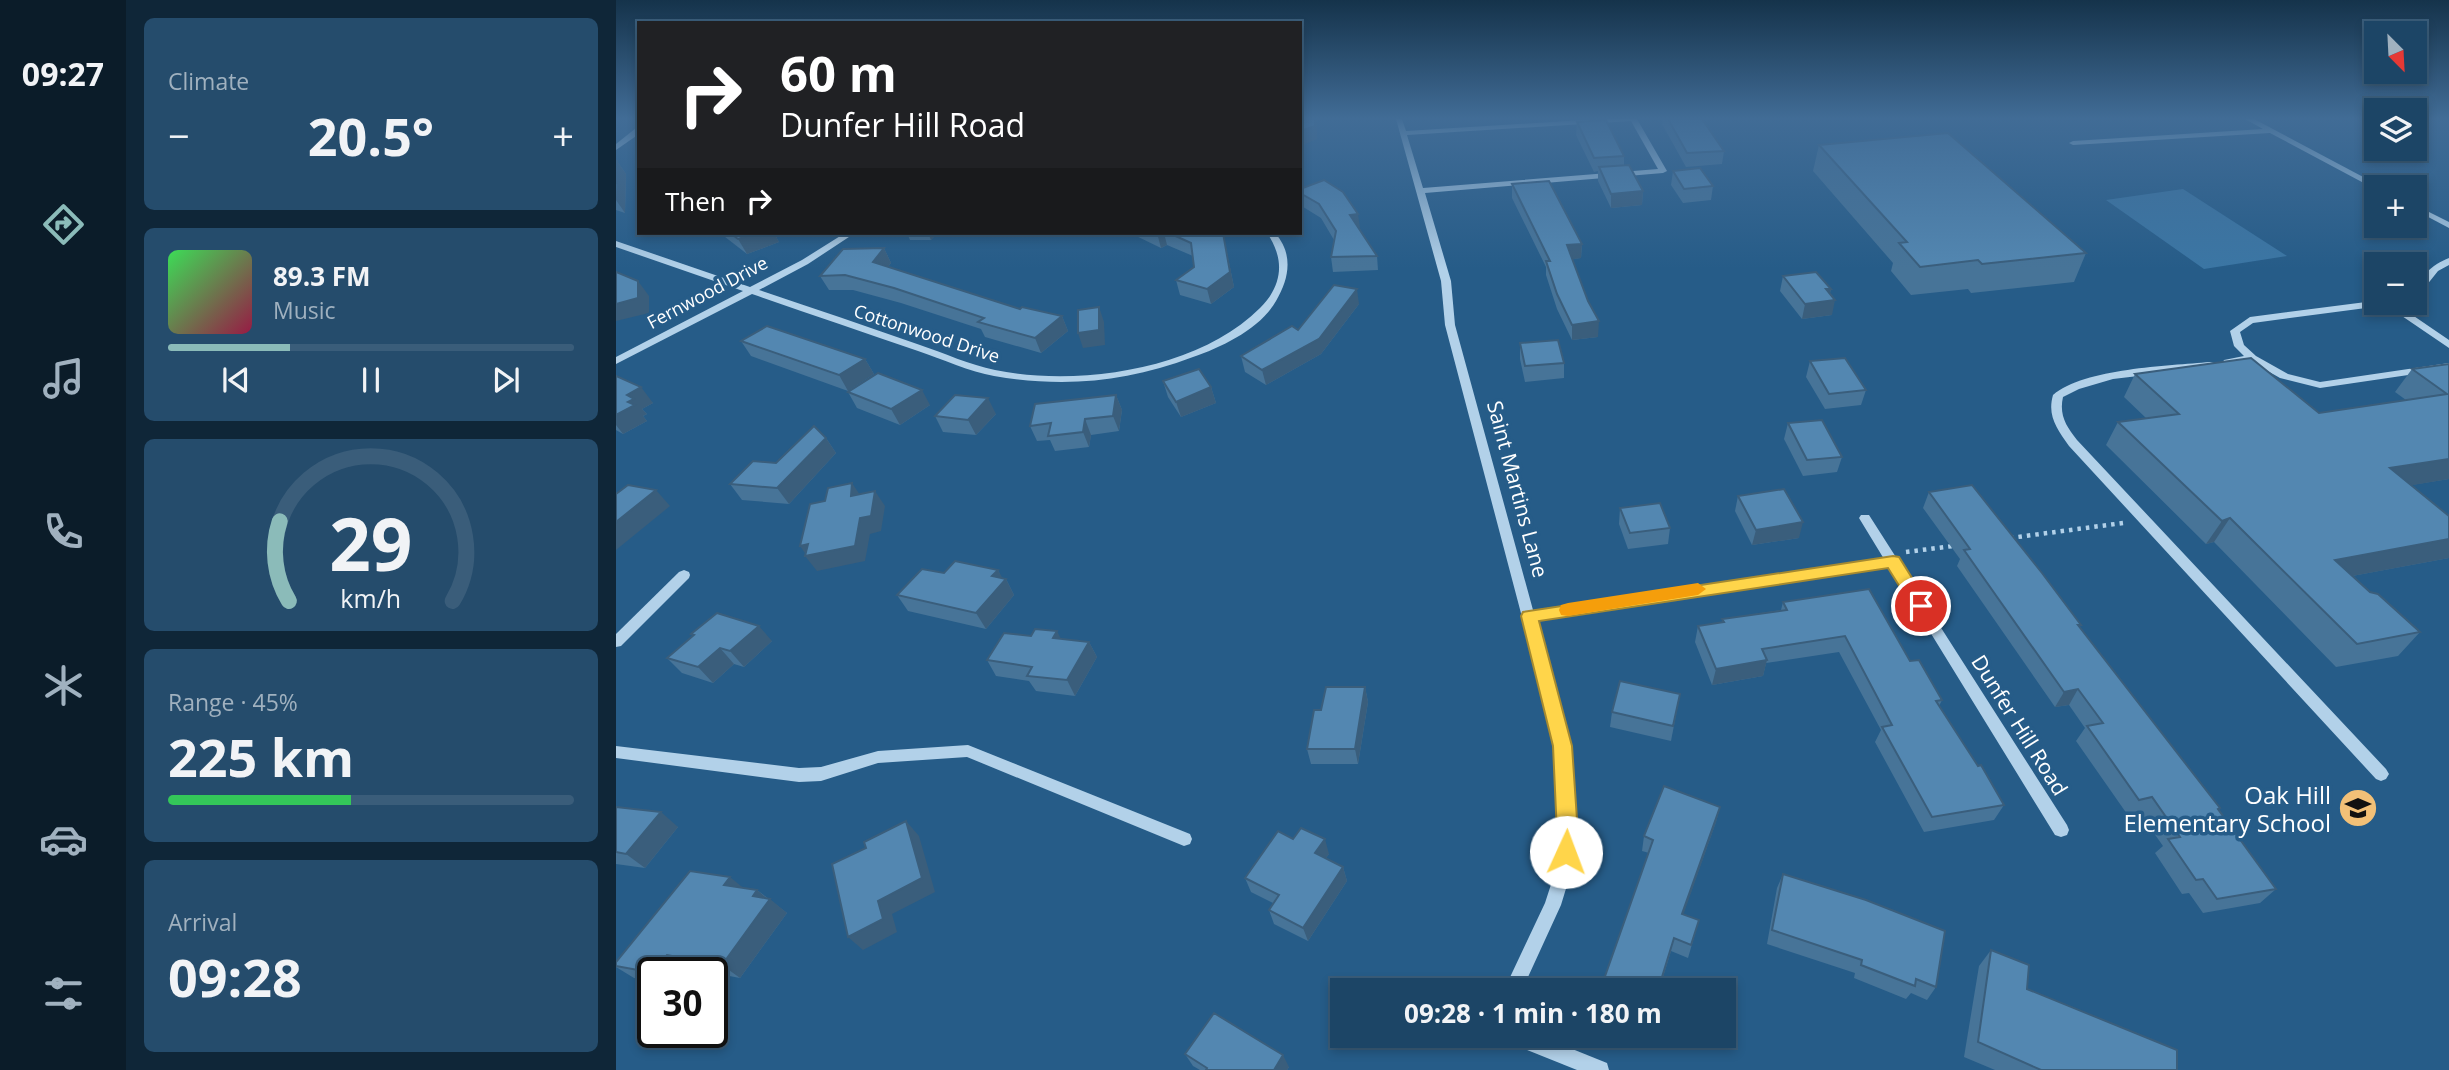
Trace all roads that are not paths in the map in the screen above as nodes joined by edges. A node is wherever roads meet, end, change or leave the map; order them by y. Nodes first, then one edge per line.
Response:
1 (1414, 169) edge
2 (1662, 169) edge
3 (2343, 169) edge
4 (2364, 180) edge
5 (1421, 191) junction
6 (2427, 213) edge
7 (2449, 225) edge
8 (848, 235) edge
9 (1272, 235) edge
10 (616, 244) edge
11 (2449, 261) edge
12 (2427, 279) edge
13 (751, 292) junction
14 (2364, 305) edge
15 (2415, 315) edge
16 (2449, 345) edge
17 (2252, 358) junction
18 (616, 361) edge
19 (2449, 366) edge
20 (1865, 518) dead end
21 (1891, 558) junction
22 (684, 575) dead end
23 (1529, 616) junction
24 (616, 642) edge
25 (616, 752) edge
26 (2381, 774) dead end
27 (2061, 830) dead end
28 (1184, 839) dead end
29 (1519, 978) edge
30 (1546, 1048) edge
31 (1600, 1070) edge

1 - 5 street, Saint Martins Lane
2 - 5 street
3 - 4 street
5 - 23 street, Saint Martins Lane
6 - 7 street
8 - 13 street, Fernwood Drive
9 - 13 street, Cottonwood Drive
10 - 13 street, Cottonwood Drive
11 - 12 street
13 - 18 street, Fernwood Drive
14 - 17 street
15 - 16 street
17 - 19 street
17 - 26 street
20 - 21 street, Dunfer Hill Road
21 - 23 street
21 - 27 street, Dunfer Hill Road
22 - 24 street
23 - 29 street, Saint Martins Lane
25 - 28 street
30 - 31 street

